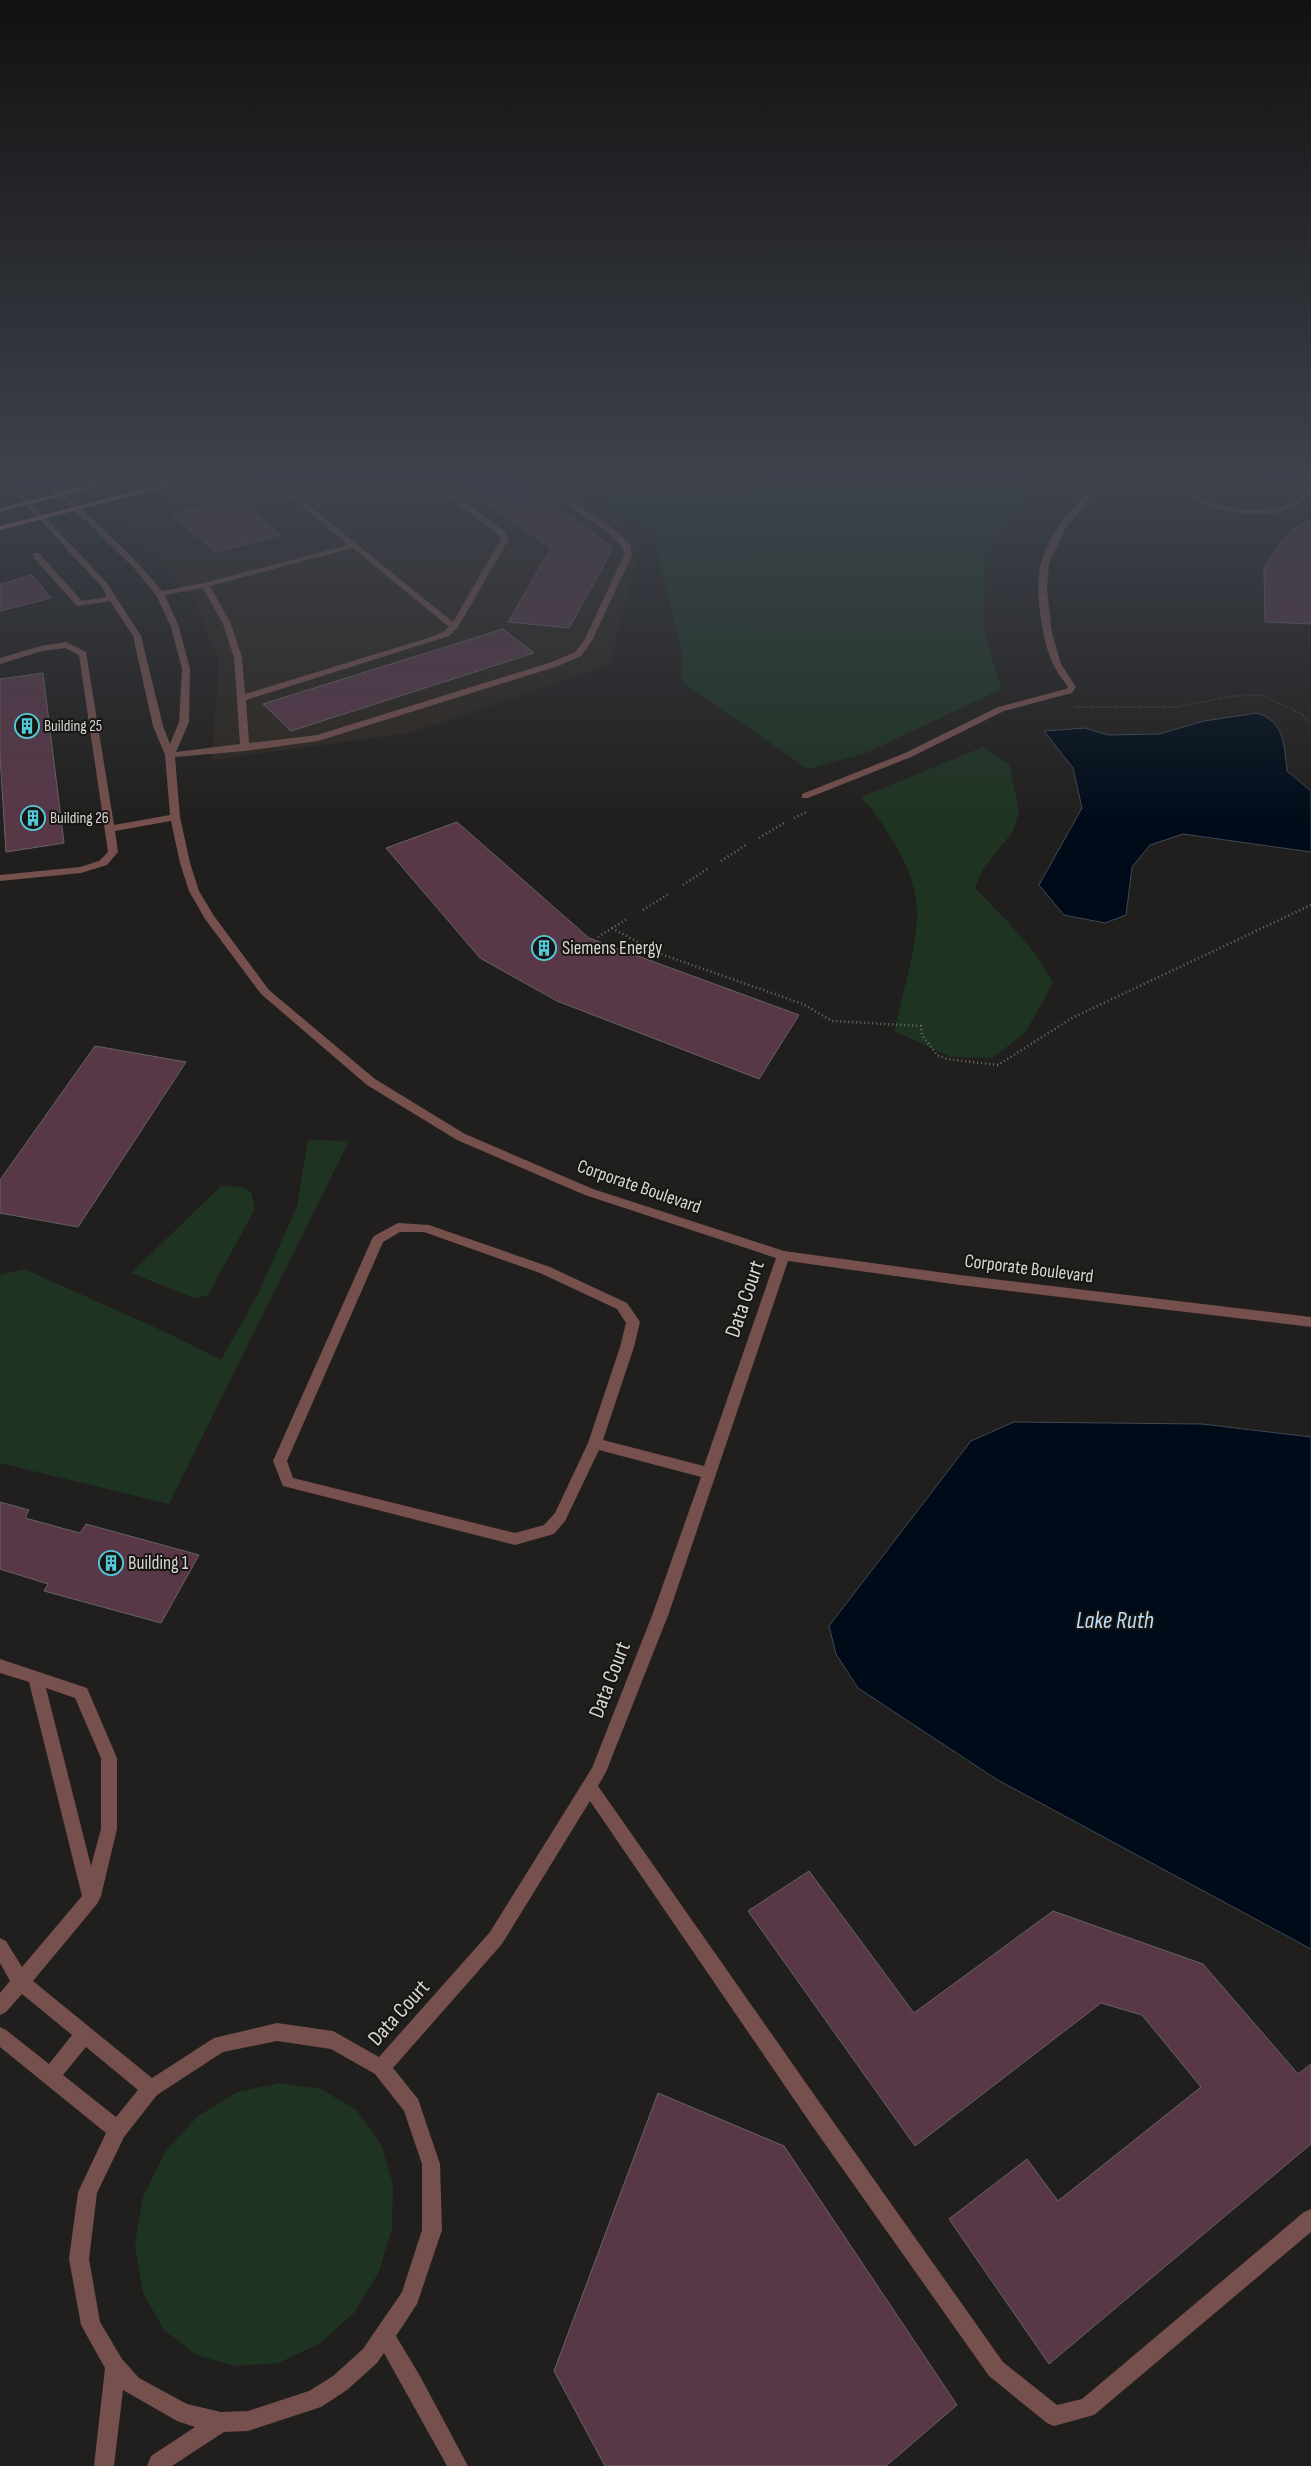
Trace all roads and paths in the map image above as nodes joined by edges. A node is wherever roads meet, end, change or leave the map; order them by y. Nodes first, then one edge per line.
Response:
1 (70, 593) edge
2 (110, 593) edge
3 (165, 593) edge
4 (210, 593) edge
5 (411, 593) edge
6 (473, 593) edge
7 (610, 593) edge
8 (1043, 593) edge
9 (160, 594) joint
10 (114, 598) junction
11 (454, 627) junction
12 (0, 661) edge
13 (243, 698) junction
14 (1070, 706) dead end
15 (1311, 724) edge
16 (245, 748) junction
17 (170, 755) junction
18 (805, 796) dead end
19 (811, 810) dead end
20 (175, 817) junction
21 (794, 818) dead end
22 (784, 823) dead end
23 (110, 829) junction
24 (759, 838) dead end
25 (746, 846) dead end
26 (721, 861) dead end
27 (709, 868) dead end
28 (0, 878) edge
29 (683, 885) dead end
30 (670, 893) dead end
31 (1311, 905) edge
32 (643, 910) dead end
33 (627, 919) dead end
34 (612, 928) junction
35 (598, 936) dead end
36 (784, 1256) junction
37 (1311, 1322) edge
38 (595, 1443) junction
39 (709, 1473) junction
40 (0, 1666) edge
41 (36, 1677) junction
42 (590, 1786) junction
43 (91, 1898) junction
44 (0, 1947) edge
45 (21, 1982) junction
46 (0, 2006) edge
47 (84, 2033) junction
48 (0, 2036) edge
49 (381, 2068) junction
50 (50, 2077) junction
51 (151, 2089) junction
52 (117, 2130) junction
53 (1311, 2219) edge
54 (384, 2335) junction
55 (115, 2366) junction
56 (221, 2422) junction
57 (104, 2466) edge
58 (157, 2466) edge
59 (458, 2466) edge

1 - 10 street
2 - 10 street, Corporate Boulevard
3 - 9 street
4 - 13 street
5 - 11 street
6 - 11 street
7 - 16 street
8 - 18 street
9 - 17 street, Corporate Boulevard
10 - 17 street, Corporate Boulevard
11 - 13 street
12 - 23 street
13 - 16 street
14 - 15 path
16 - 17 street
17 - 20 street, Corporate Boulevard
19 - 21 path
20 - 23 street
20 - 36 street, Corporate Boulevard
22 - 24 path
23 - 28 street
25 - 26 path
27 - 29 path
30 - 32 path
31 - 34 path
33 - 34 path
34 - 35 path
36 - 37 street, Corporate Boulevard
36 - 39 street, Data Court
38 - 38 street
38 - 39 street
39 - 42 street, Data Court
40 - 41 street
41 - 43 street
41 - 43 street
42 - 49 street, Data Court
42 - 53 street
43 - 45 street
44 - 45 street
45 - 46 street
45 - 47 street
47 - 50 street
47 - 51 street
48 - 50 street
49 - 51 street
49 - 54 street
50 - 52 street
51 - 52 street
52 - 55 street
54 - 56 street
54 - 59 street
55 - 56 street
55 - 57 street
56 - 58 street

